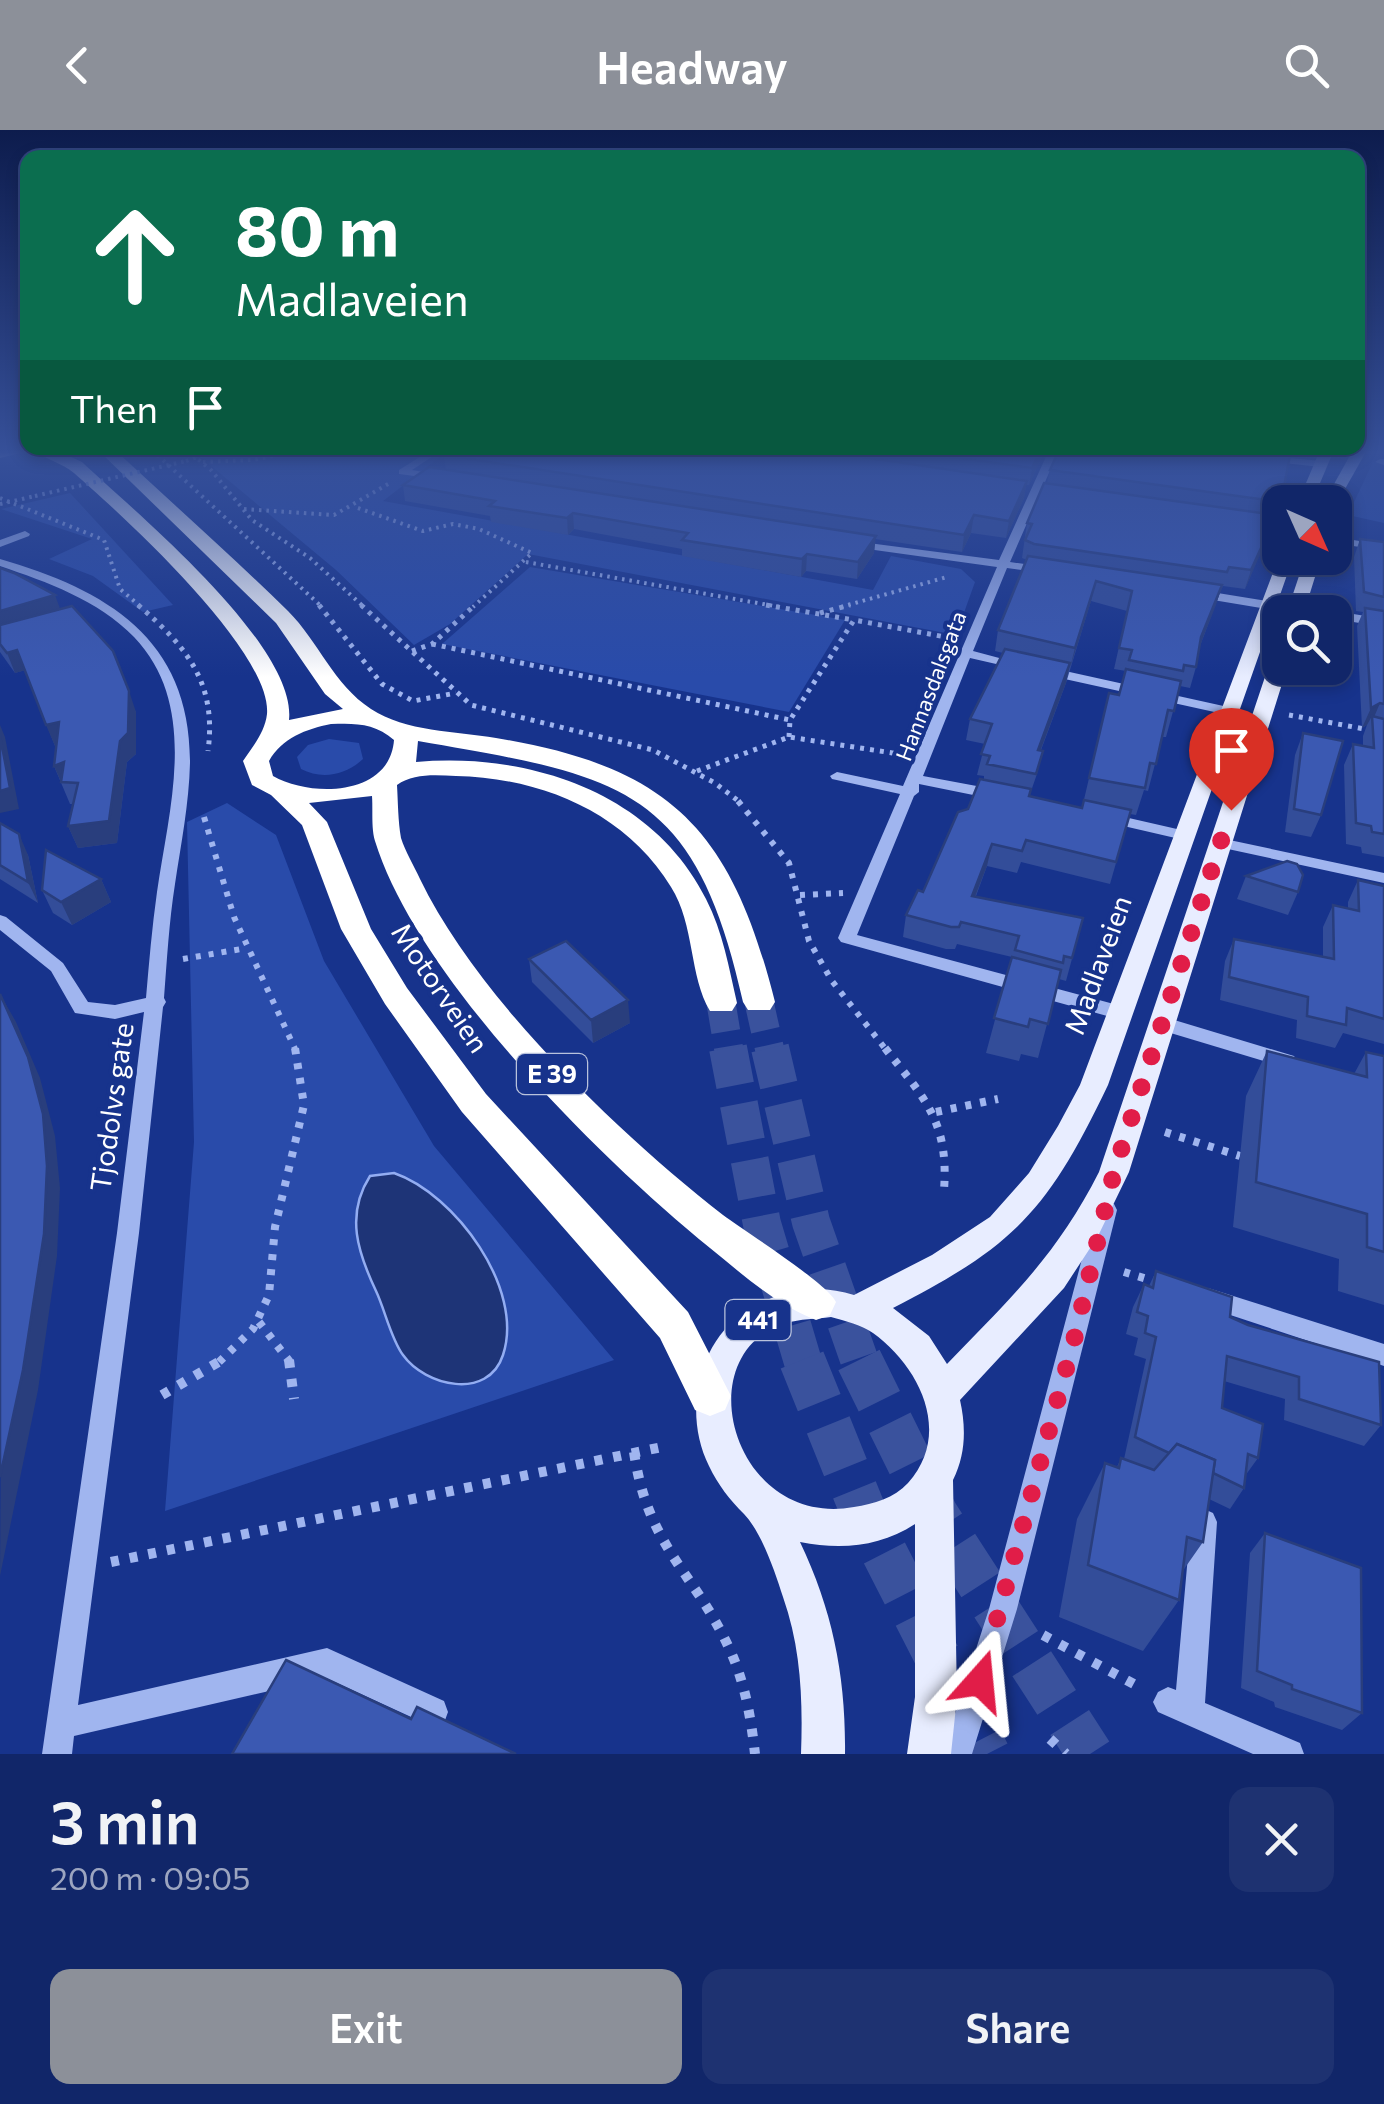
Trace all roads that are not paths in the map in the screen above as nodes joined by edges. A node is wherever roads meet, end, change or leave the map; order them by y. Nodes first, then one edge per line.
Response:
1 (135, 526) edge
2 (186, 526) edge
3 (1019, 526) edge
4 (25, 534) dead end
5 (834, 541) edge
6 (1352, 543) edge
7 (0, 544) edge
8 (1384, 548) edge
9 (0, 562) edge
10 (1002, 564) junction
11 (1053, 571) edge
12 (1185, 592) edge
13 (1262, 604) edge
14 (1352, 618) edge
15 (1262, 619) edge
16 (1384, 623) edge
17 (966, 647) junction
18 (1271, 685) edge
19 (1228, 711) junction
20 (366, 717) junction
21 (399, 730) junction
22 (269, 742) junction
23 (390, 776) junction
24 (837, 776) dead end
25 (914, 786) junction
26 (283, 794) junction
27 (1022, 800) edge
28 (1092, 815) edge
29 (1184, 834) junction
30 (1220, 843) junction
31 (1384, 878) edge
32 (0, 921) edge
33 (156, 1002) junction
34 (721, 1002) tunnel mouth
35 (758, 1002) tunnel mouth
36 (1118, 1012) junction
37 (1161, 1023) junction
38 (1308, 1067) edge
39 (1114, 1172) junction
40 (1182, 1290) edge
41 (816, 1302) junction
42 (861, 1308) junction
43 (1384, 1355) edge
44 (944, 1392) junction
45 (710, 1396) junction
46 (934, 1480) junction
47 (760, 1502) junction
48 (1188, 1504) edge
49 (433, 1712) edge
50 (61, 1724) junction
51 (57, 1754) edge
52 (823, 1754) edge
53 (929, 1754) edge
54 (957, 1754) edge
55 (1289, 1754) edge

1 - 22 highway, E 39
2 - 20 highway
3 - 10 street, Hannasdalsgata
4 - 7 street
5 - 10 street
6 - 8 street
9 - 33 street, Tjodolvs gate
10 - 11 street
10 - 17 street, Hannasdalsgata
12 - 13 street
14 - 16 street
15 - 19 main road, Madlaveien
17 - 19 street
17 - 25 street, Hannasdalsgata
18 - 30 main road
19 - 29 main road, Madlaveien
20 - 21 highway
20 - 22 highway
21 - 23 highway, E 39
21 - 35 highway
22 - 26 highway, E 39
23 - 26 highway
23 - 34 highway
23 - 41 highway, Motorveien / E 39
24 - 25 street
25 - 27 street
25 - 36 street, Hannasdalsgata
26 - 45 highway, Motorveien / E 39
28 - 29 street
29 - 36 main road, Madlaveien
30 - 31 street
30 - 37 main road
32 - 33 street
33 - 50 street, Tjodolvs gate
36 - 42 main road, Madlaveien
37 - 38 street
37 - 39 main road
39 - 44 main road
39 - 54 street
40 - 43 street
41 - 42 main road, 441
41 - 45 main road, 441
42 - 44 main road, 441
44 - 46 main road, 441
45 - 47 main road
46 - 47 main road
46 - 53 main road, 441
47 - 52 main road
48 - 55 street
49 - 50 street
50 - 51 street, Tjodolvs gate

